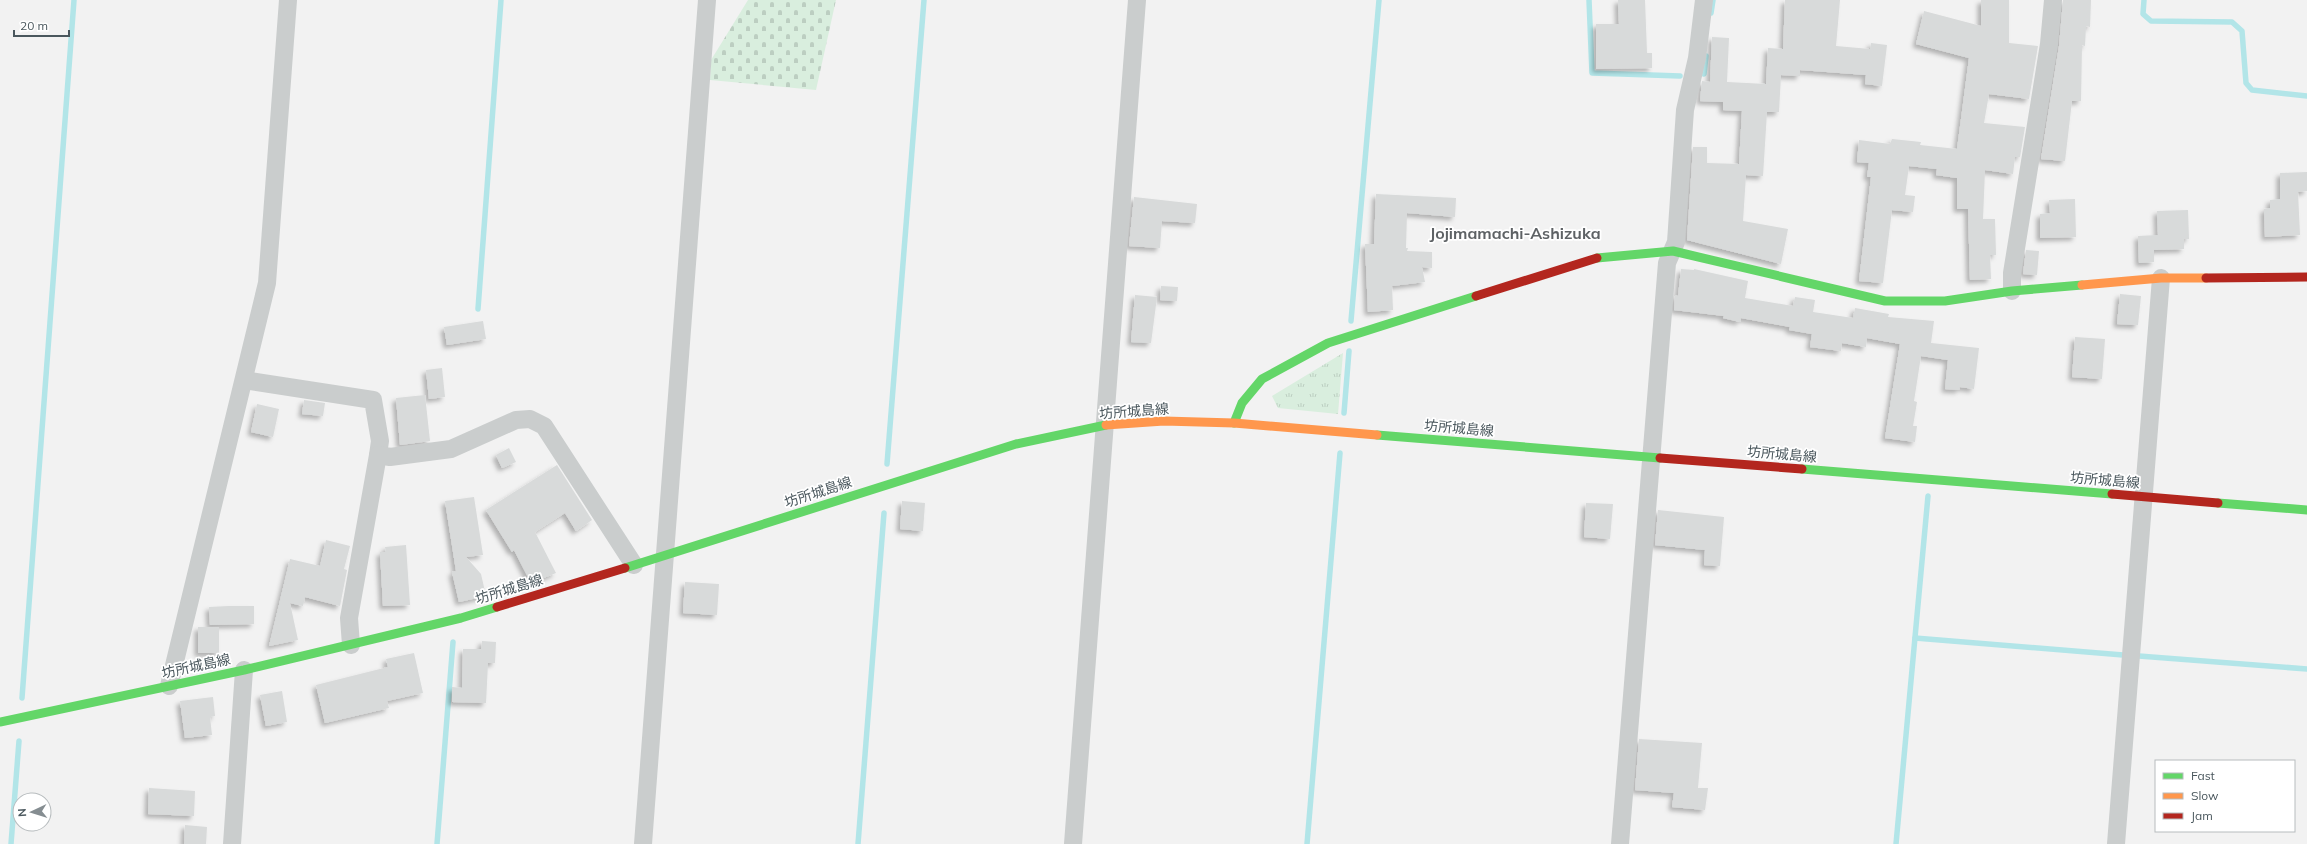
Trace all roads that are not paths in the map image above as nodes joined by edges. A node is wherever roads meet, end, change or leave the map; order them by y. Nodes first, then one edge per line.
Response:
1 (288, 0) edge
2 (707, 0) edge
3 (1137, 0) edge
4 (1704, 0) edge
5 (2053, 0) edge
6 (1673, 251) junction
7 (2307, 277) edge
8 (2162, 278) junction
9 (2012, 291) junction
10 (244, 380) junction
11 (1234, 423) junction
12 (1104, 425) junction
13 (378, 455) junction
14 (1652, 458) junction
15 (2144, 497) junction
16 (2307, 510) edge
17 (666, 555) junction
18 (634, 565) junction
19 (350, 645) junction
20 (244, 670) junction
21 (169, 686) junction
22 (0, 722) edge
23 (232, 844) edge
24 (643, 844) edge
25 (1073, 844) edge
26 (1620, 844) edge
27 (2116, 844) edge

1 - 10 street
2 - 17 street
3 - 12 street
4 - 6 street
5 - 9 street
6 - 9 main road
6 - 11 main road
6 - 14 street
7 - 8 main road
8 - 9 main road
8 - 15 street
10 - 13 street
10 - 21 street
11 - 12 main road, 坊所城島線
11 - 14 main road, 坊所城島線
12 - 17 main road, 坊所城島線
12 - 25 street
13 - 18 street
13 - 19 street
14 - 15 main road, 坊所城島線
14 - 26 street
15 - 16 main road, 坊所城島線
15 - 27 street
17 - 18 main road, 坊所城島線
17 - 24 street
18 - 19 main road, 坊所城島線
19 - 20 main road, 坊所城島線
20 - 21 main road, 坊所城島線
20 - 23 street
21 - 22 main road, 坊所城島線

